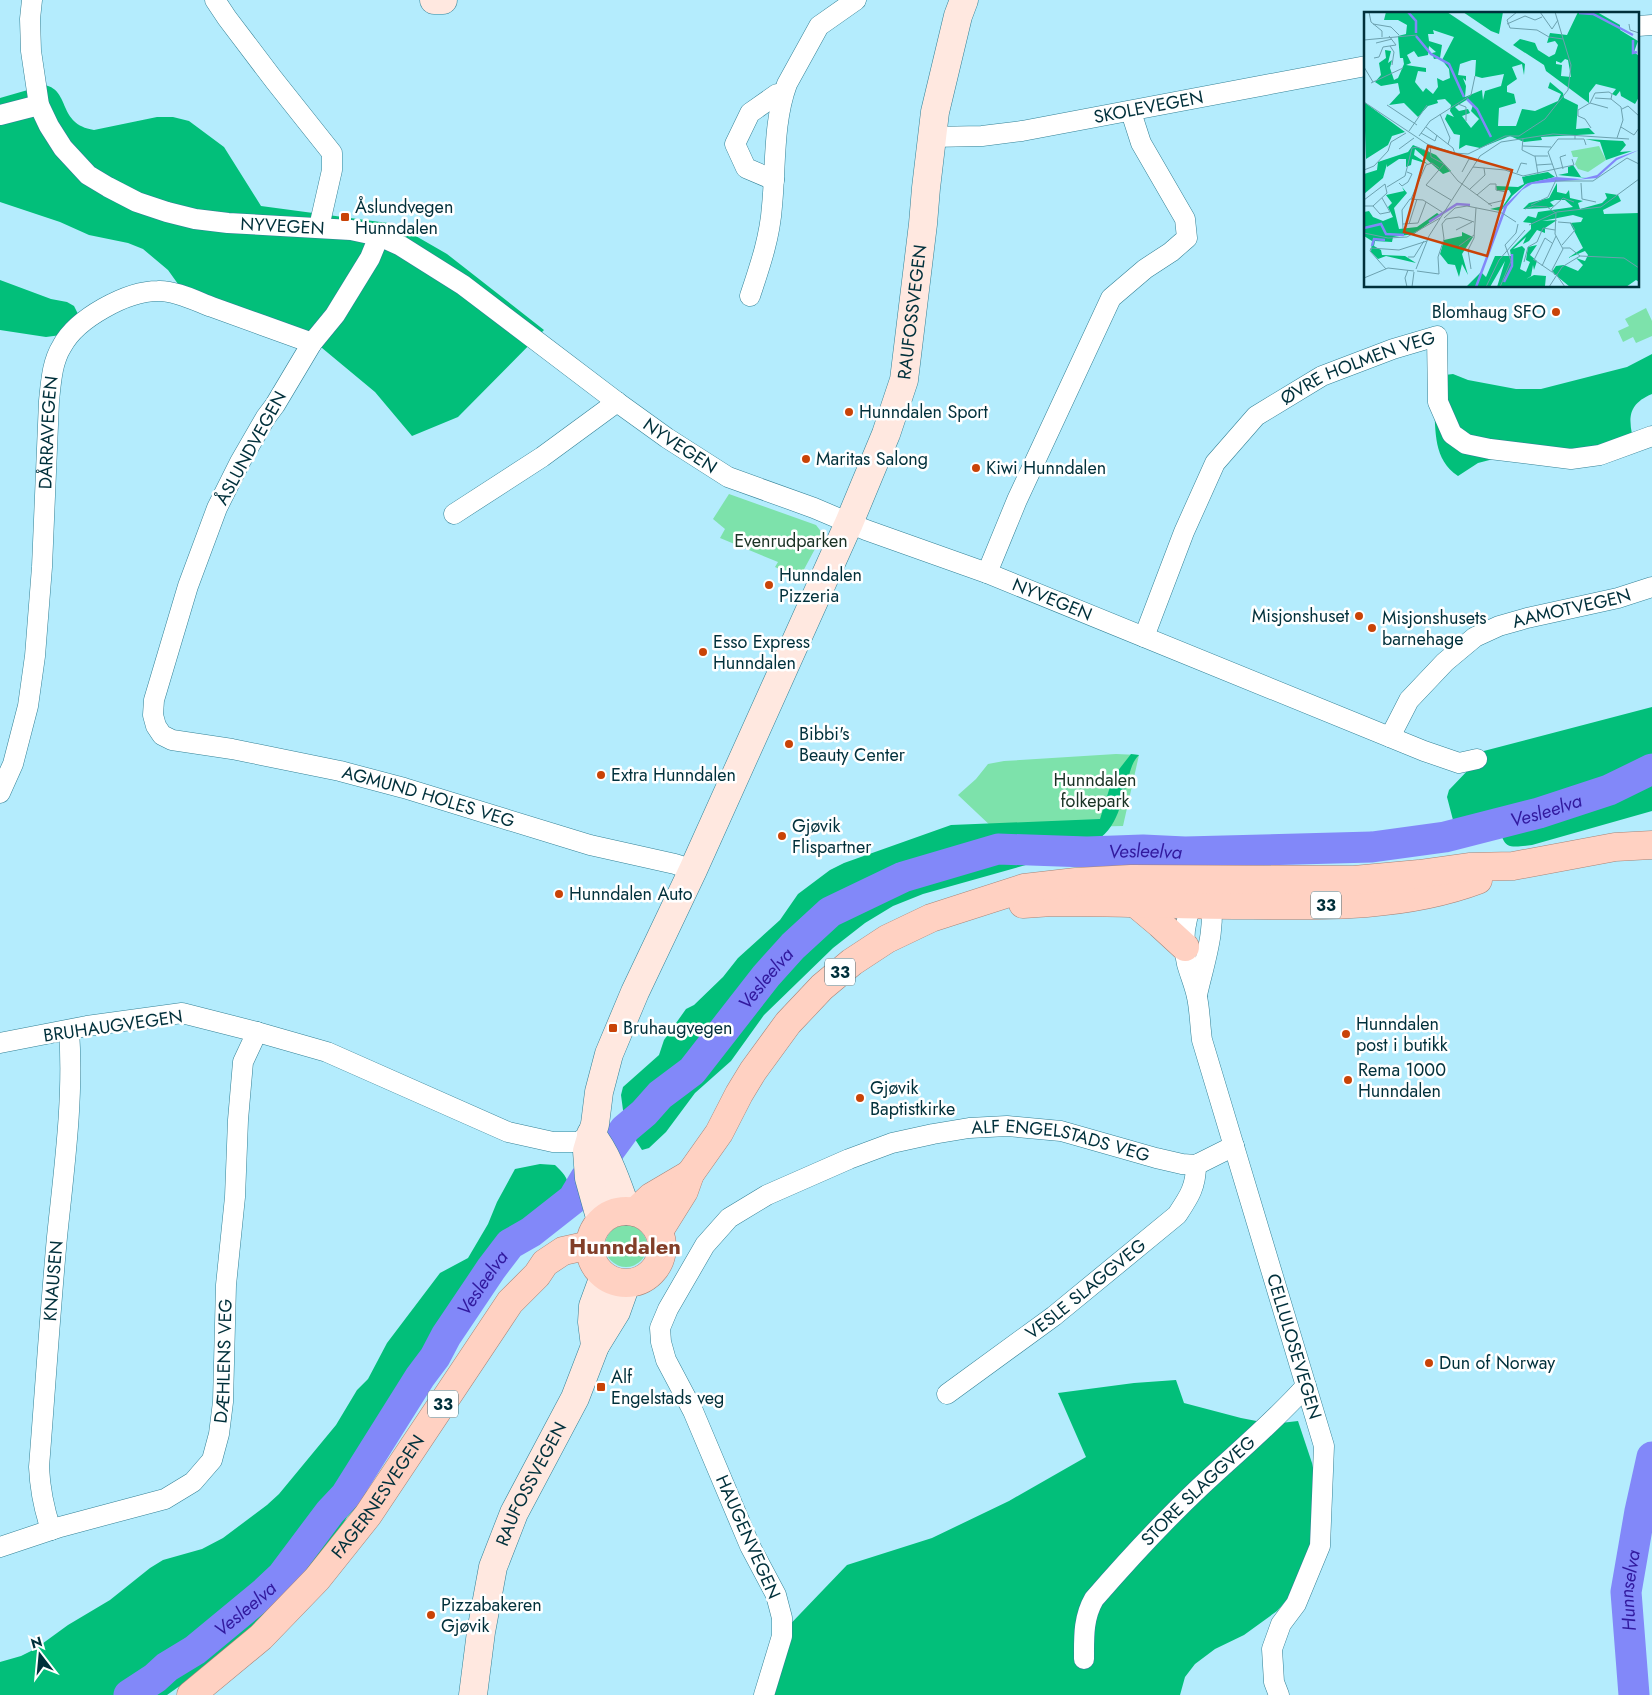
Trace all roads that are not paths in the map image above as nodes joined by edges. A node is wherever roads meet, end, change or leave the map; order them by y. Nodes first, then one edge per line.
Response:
1 (32, 0) edge
2 (215, 0) edge
3 (434, 0) edge
4 (443, 0) edge
5 (856, 0) edge
6 (964, 0) edge
7 (1364, 66) edge
8 (783, 93) junction
9 (39, 105) junction
10 (1131, 112) junction
11 (0, 115) edge
12 (931, 136) junction
13 (774, 180) junction
14 (319, 227) junction
15 (379, 236) junction
16 (750, 296) dead end
17 (312, 343) junction
18 (617, 402) junction
19 (1652, 436) edge
20 (454, 514) dead end
21 (849, 523) junction
22 (987, 573) junction
23 (1652, 587) edge
24 (1144, 637) junction
25 (162, 735) joint
26 (1390, 737) junction
27 (1477, 758) dead end
28 (0, 793) edge
29 (1652, 845) edge
30 (693, 870) junction
31 (1202, 896) junction
32 (1135, 903) junction
33 (955, 910) junction
34 (1185, 946) junction
35 (1197, 997) junction
36 (69, 1030) junction
37 (257, 1032) junction
38 (0, 1043) edge
39 (591, 1134) junction
40 (1234, 1146) junction
41 (1196, 1165) junction
42 (690, 1174) junction
43 (631, 1211) junction
44 (659, 1231) junction
45 (603, 1259) junction
46 (1306, 1386) junction
47 (946, 1394) dead end
48 (693, 1411) joint
49 (52, 1530) junction
50 (0, 1547) edge
51 (1084, 1659) dead end
52 (191, 1695) edge
53 (473, 1695) edge
54 (764, 1695) edge
55 (1279, 1695) edge

1 - 9 street, NYVEGEN
2 - 14 street
3 - 4 main road
5 - 8 street
6 - 12 main road, RAUFOSSVEGEN
7 - 10 street, SKOLEVEGEN
8 - 13 street
8 - 13 street
9 - 11 street
9 - 14 street, NYVEGEN
10 - 12 street, SKOLEVEGEN
10 - 22 street
12 - 21 main road, RAUFOSSVEGEN
13 - 16 street
14 - 15 street, NYVEGEN
15 - 17 street, ÅSLUNDVEGEN
15 - 18 street, NYVEGEN
17 - 25 street, ÅSLUNDVEGEN
17 - 28 street, DÅRRAVEGEN
18 - 20 street
18 - 21 street, NYVEGEN
19 - 24 street, ØVRE HOLMEN VEG
21 - 22 street, NYVEGEN
21 - 30 main road, RAUFOSSVEGEN
22 - 24 street, NYVEGEN
23 - 26 street, AAMOTVEGEN
24 - 26 street, NYVEGEN
25 - 30 street, AGMUND HOLES VEG
26 - 27 street, NYVEGEN
29 - 31 main road, 33
30 - 39 main road, RAUFOSSVEGEN
31 - 32 main road, 33
31 - 33 main road, 33
31 - 34 street, CELLULOSEVEGEN
31 - 35 street, CELLULOSEVEGEN
32 - 33 main road, 33
32 - 34 main road
33 - 42 main road, 33
34 - 35 street, CELLULOSEVEGEN
35 - 40 street, CELLULOSEVEGEN
36 - 37 street, BRUHAUGVEGEN
36 - 38 street, BRUHAUGVEGEN
36 - 49 street, KNAUSEN
37 - 39 street, BRUHAUGVEGEN
37 - 49 street, DÆHLENS VEG
39 - 43 main road
39 - 45 main road, RAUFOSSVEGEN
40 - 41 street
40 - 46 street, CELLULOSEVEGEN
41 - 47 street, VESLE SLAGGVEG
41 - 48 street, ALF ENGELSTADS VEG
42 - 43 main road, 33
42 - 44 main road, 33
43 - 44 main road
43 - 45 main road, 33
44 - 45 main road, 33
45 - 52 main road, FAGERNESVEGEN / 33
45 - 53 main road, RAUFOSSVEGEN
46 - 51 street, STORE SLAGGVEG
46 - 55 street, CELLULOSEVEGEN
48 - 54 street, HAUGENVEGEN
49 - 50 street, DÆHLENS VEG

